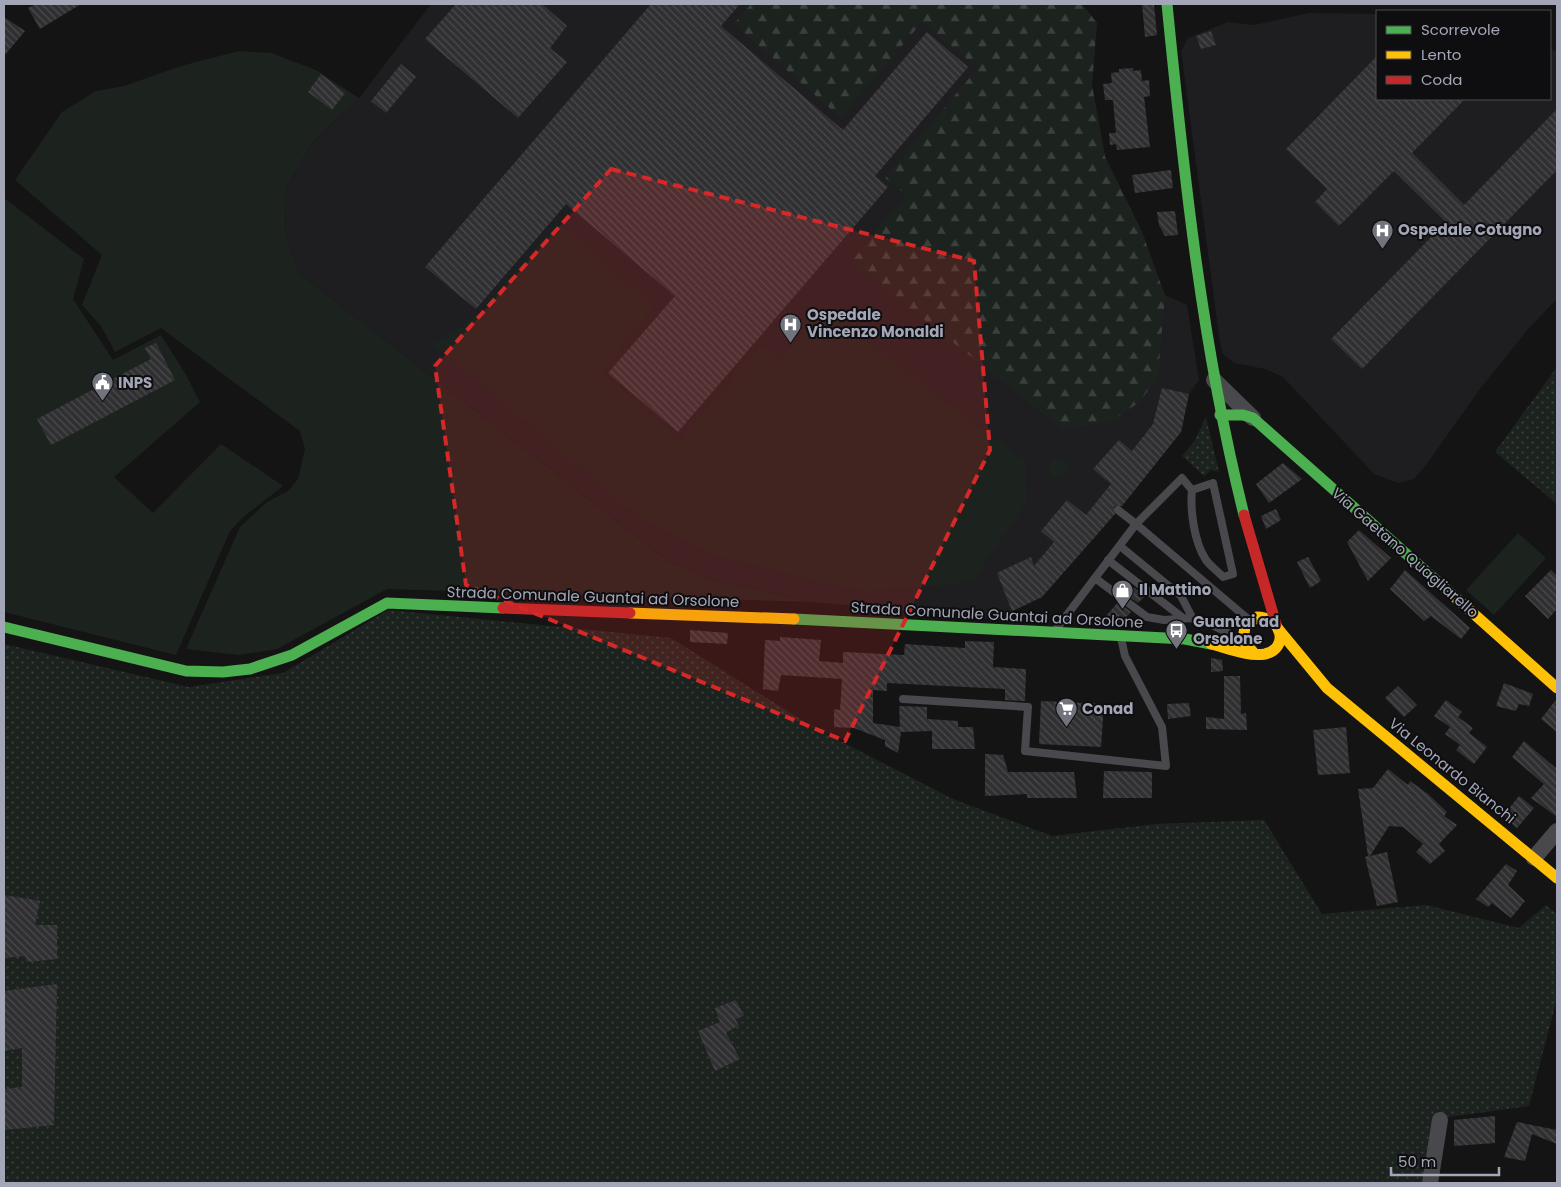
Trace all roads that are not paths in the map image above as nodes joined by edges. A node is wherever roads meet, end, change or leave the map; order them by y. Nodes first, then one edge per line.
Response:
1 (1170, 5) edge
2 (1214, 380) junction
3 (1220, 414) junction
4 (1252, 418) junction
5 (1192, 490) junction
6 (1118, 510) dead end
7 (1136, 524) junction
8 (1120, 546) junction
9 (1108, 560) junction
10 (1254, 561) junction
11 (1095, 578) junction
12 (1183, 618) junction
13 (1194, 619) junction
14 (1248, 623) junction
15 (4, 627) edge
16 (1278, 627) junction
17 (1055, 631) junction
18 (1228, 633) junction
19 (1121, 635) junction
20 (1201, 640) junction
21 (1257, 653) junction
22 (1280, 662) dead end
23 (1296, 671) dead end
24 (1326, 688) junction
25 (1557, 688) edge
26 (903, 698) dead end
27 (1557, 831) edge
28 (1534, 858) junction
29 (1557, 878) edge
30 (1440, 1120) dead end
31 (1430, 1183) edge

1 - 2 street
2 - 3 street
2 - 4 street, Via Gaetano Quagliarello
3 - 4 street
3 - 10 street
4 - 25 street, Via Gaetano Quagliarello
5 - 5 lane
5 - 7 lane
6 - 7 lane
7 - 8 lane
7 - 14 lane
8 - 9 lane
8 - 13 lane
9 - 11 lane
9 - 12 lane
10 - 14 street
10 - 16 street, Via Leonardo Bianchi
11 - 12 lane
11 - 17 lane
12 - 13 lane
13 - 18 lane
14 - 16 street
14 - 18 street, Strada Comunale Guantai ad Orsolone
14 - 21 street
15 - 17 street, Strada Comunale Guantai ad Orsolone
16 - 21 street
16 - 24 street, Via Leonardo Bianchi
17 - 19 street, Strada Comunale Guantai ad Orsolone
18 - 20 street, Strada Comunale Guantai ad Orsolone
19 - 20 street, Strada Comunale Guantai ad Orsolone
19 - 26 lane
20 - 21 street, Strada Comunale Guantai ad Orsolone
21 - 22 street
23 - 24 street, Via Leonardo Bianchi
24 - 28 street, Via Leonardo Bianchi
27 - 28 street
28 - 29 street, Via Leonardo Bianchi
30 - 31 street

